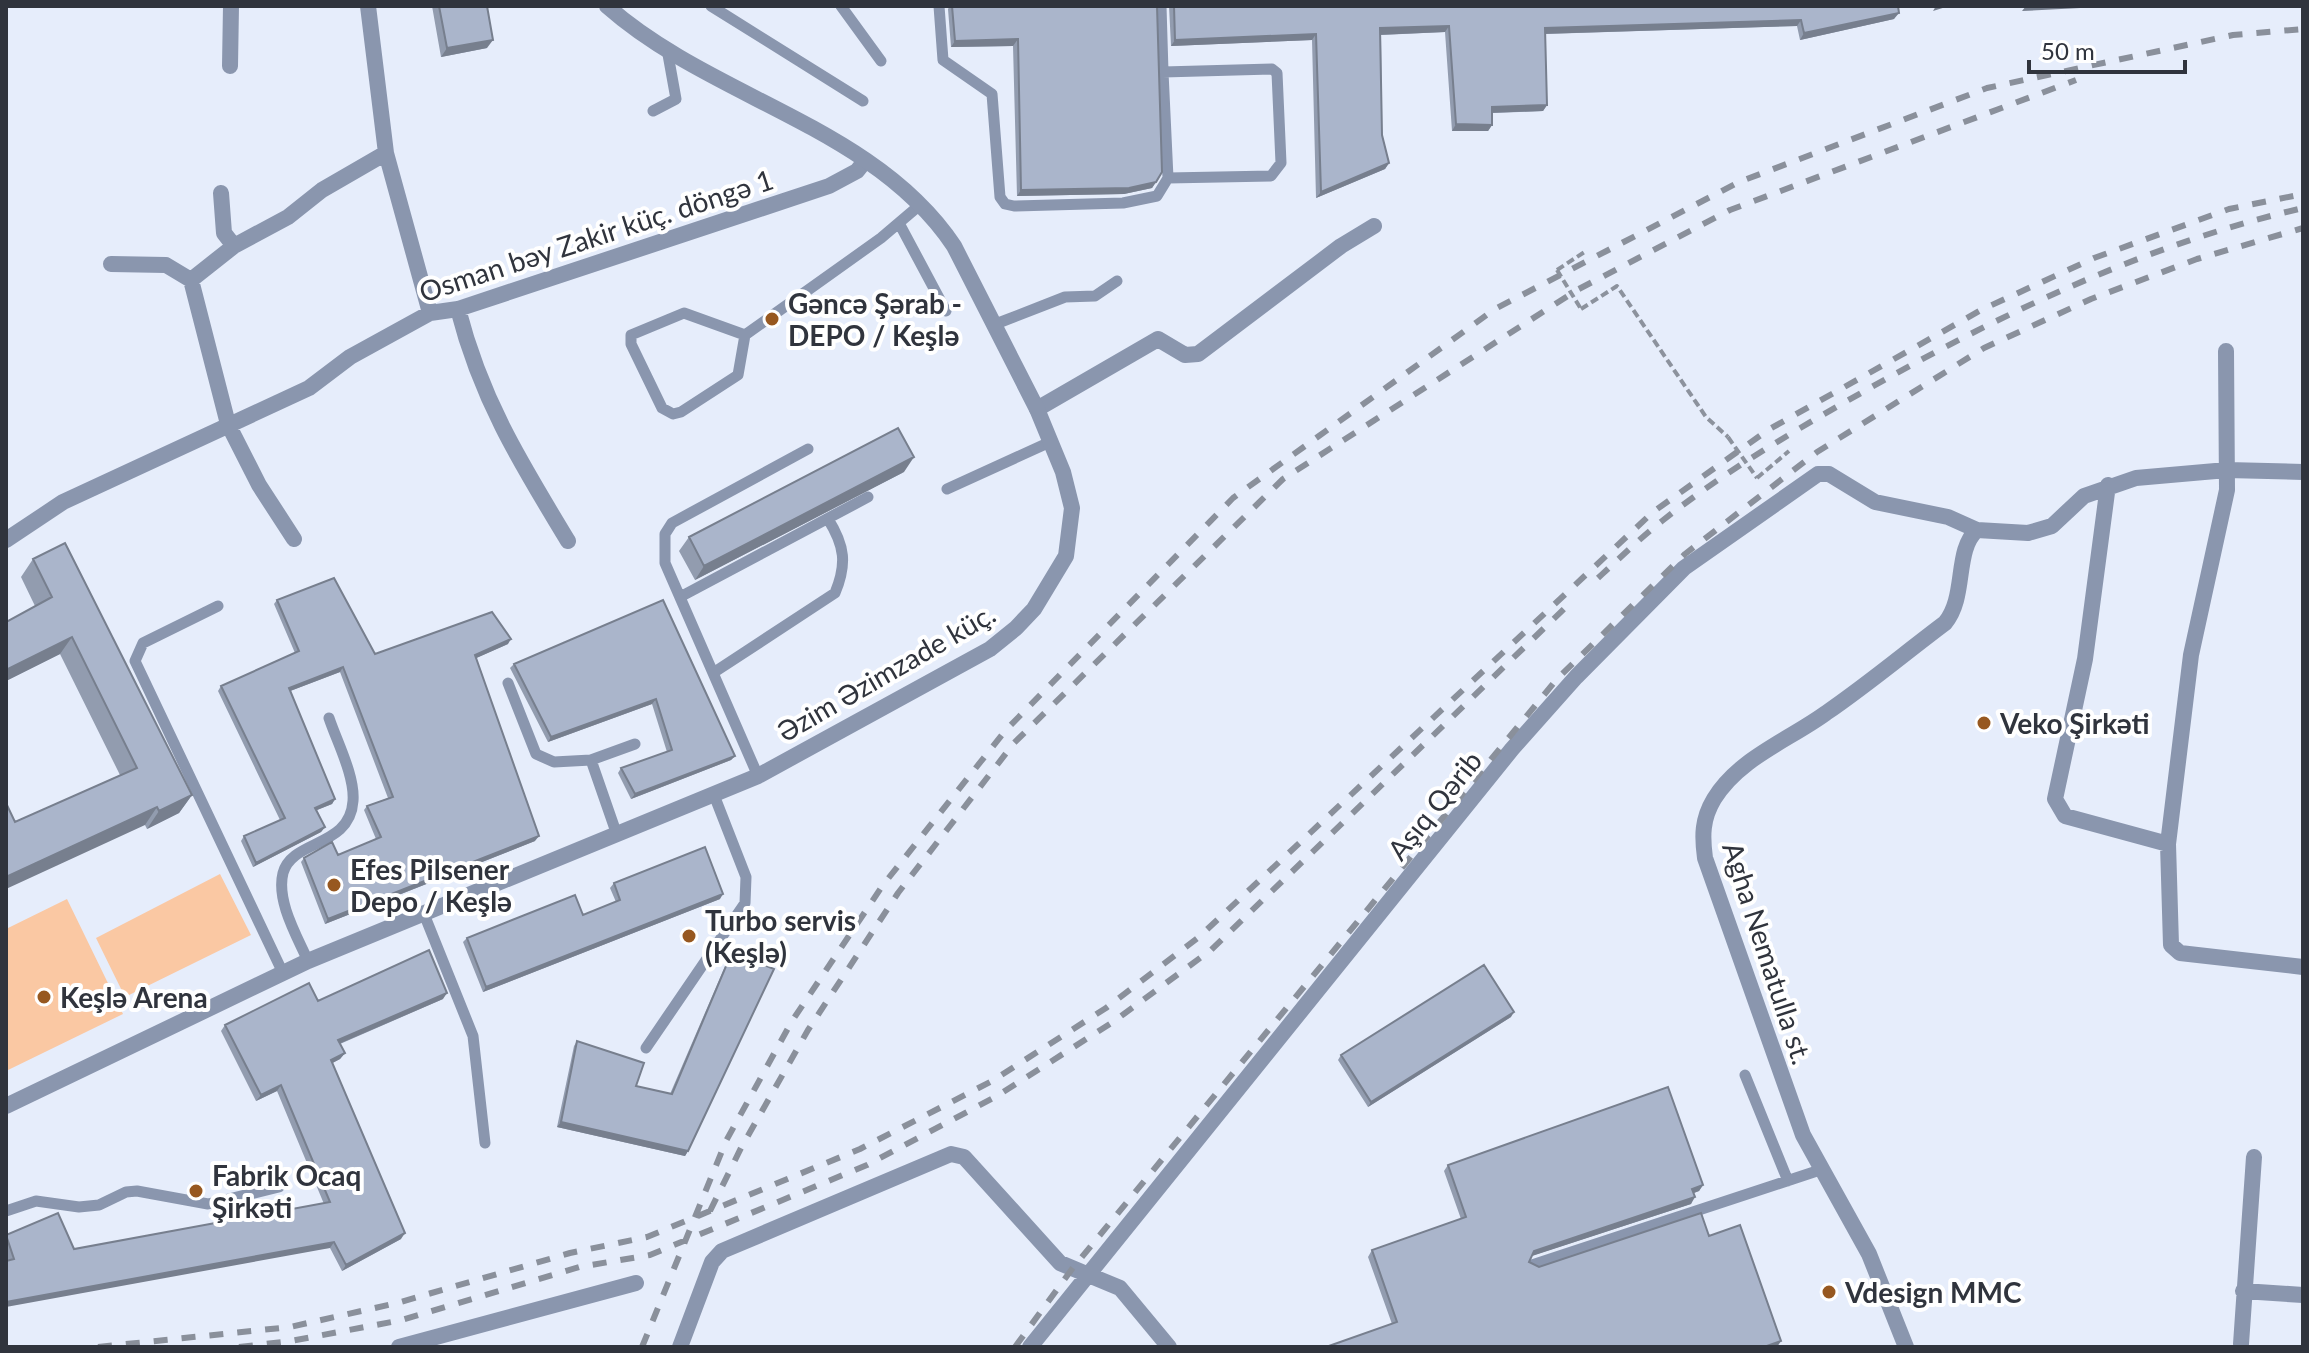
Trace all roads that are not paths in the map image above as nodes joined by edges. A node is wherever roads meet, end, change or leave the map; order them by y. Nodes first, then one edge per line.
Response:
1 (231, 6) edge
2 (368, 6) edge
3 (607, 6) edge
4 (711, 6) edge
5 (841, 6) edge
6 (939, 6) edge
7 (1161, 6) edge
8 (667, 48) junction
9 (881, 61) dead end
10 (230, 66) dead end
11 (1163, 72) junction
12 (863, 101) dead end
13 (653, 111) dead end
14 (386, 153) junction
15 (865, 161) junction
16 (1168, 178) junction
17 (221, 193) dead end
18 (921, 204) junction
19 (899, 223) junction
20 (1374, 226) dead end
21 (234, 246) junction
22 (111, 264) dead end
23 (191, 280) junction
24 (1117, 281) dead end
25 (458, 309) junction
26 (946, 311) dead end
27 (430, 313) junction
28 (993, 325) junction
29 (745, 335) junction
30 (2226, 351) dead end
31 (1037, 409) junction
32 (228, 424) junction
33 (1050, 442) junction
34 (808, 449) dead end
35 (2227, 470) junction
36 (2303, 472) edge
37 (2108, 485) junction
38 (947, 489) dead end
39 (868, 497) edge
40 (828, 519) junction
41 (1977, 530) junction
42 (294, 539) dead end
43 (6, 540) edge
44 (568, 541) dead end
45 (680, 597) junction
46 (218, 606) dead end
47 (713, 673) junction
48 (508, 683) dead end
49 (329, 718) dead end
50 (635, 744) dead end
51 (591, 760) junction
52 (758, 776) junction
53 (714, 795) junction
54 (616, 832) junction
55 (2168, 844) junction
56 (424, 914) junction
57 (308, 961) junction
58 (2303, 967) edge
59 (283, 973) junction
60 (646, 1048) dead end
61 (1745, 1075) dead end
62 (6, 1106) edge
63 (485, 1143) dead end
64 (2254, 1157) dead end
65 (1820, 1170) junction
66 (1788, 1181) junction
67 (279, 1187) dead end
68 (6, 1211) edge
69 (1532, 1265) edge
70 (1088, 1272) junction
71 (636, 1283) dead end
72 (2243, 1291) junction
73 (2303, 1295) edge
74 (2241, 1344) dead end
75 (399, 1347) edge
76 (680, 1347) edge
77 (1030, 1347) edge
78 (1169, 1347) edge
79 (1906, 1347) edge

1 - 10 street
2 - 14 street
3 - 8 street, Əzim Əzimzade küç.
4 - 12 lane
5 - 9 lane
6 - 16 lane
7 - 11 lane
8 - 13 lane
8 - 15 street, Əzim Əzimzade küç.
11 - 16 lane
11 - 16 lane
14 - 21 street
14 - 27 street
15 - 18 street, Əzim Əzimzade küç.
15 - 25 street, Osman bəy Zakir küç. döngə 1
17 - 21 street
18 - 19 lane
18 - 28 street, Əzim Əzimzade küç.
19 - 26 lane
19 - 29 lane
20 - 31 street
21 - 23 street
22 - 23 street
23 - 32 street
24 - 28 lane
25 - 27 street, Osman bəy Zakir küç. döngə 1
25 - 44 street
27 - 32 street, Osman bəy Zakir küç. döngə 1
28 - 31 street, Əzim Əzimzade küç.
29 - 29 lane
30 - 35 street
31 - 33 street, Əzim Əzimzade küç.
32 - 42 street
32 - 43 street, Osman bəy Zakir küç. döngə 1
33 - 38 lane
33 - 52 street, Əzim Əzimzade küç.
34 - 45 lane
35 - 36 street
35 - 37 street
35 - 55 street
37 - 41 street
37 - 55 street
39 - 40 lane
40 - 45 lane
40 - 47 lane
41 - 65 street, Agha Nematulla st.
41 - 70 street, Aşıq Qərib
45 - 47 lane
46 - 59 lane
47 - 52 lane
48 - 51 lane
49 - 57 lane
50 - 51 lane
51 - 54 lane
52 - 53 street, Əzim Əzimzade küç.
53 - 54 street, Əzim Əzimzade küç.
53 - 60 lane
54 - 56 street, Əzim Əzimzade küç.
55 - 58 street
56 - 57 street, Əzim Əzimzade küç.
56 - 63 lane
57 - 59 street, Əzim Əzimzade küç.
59 - 62 street, Əzim Əzimzade küç.
61 - 66 lane
64 - 72 street
65 - 66 lane
65 - 79 street, Agha Nematulla st.
66 - 69 lane
67 - 68 lane
70 - 76 street
70 - 77 street, Aşıq Qərib
70 - 78 street
71 - 75 street
72 - 73 street
72 - 74 street

